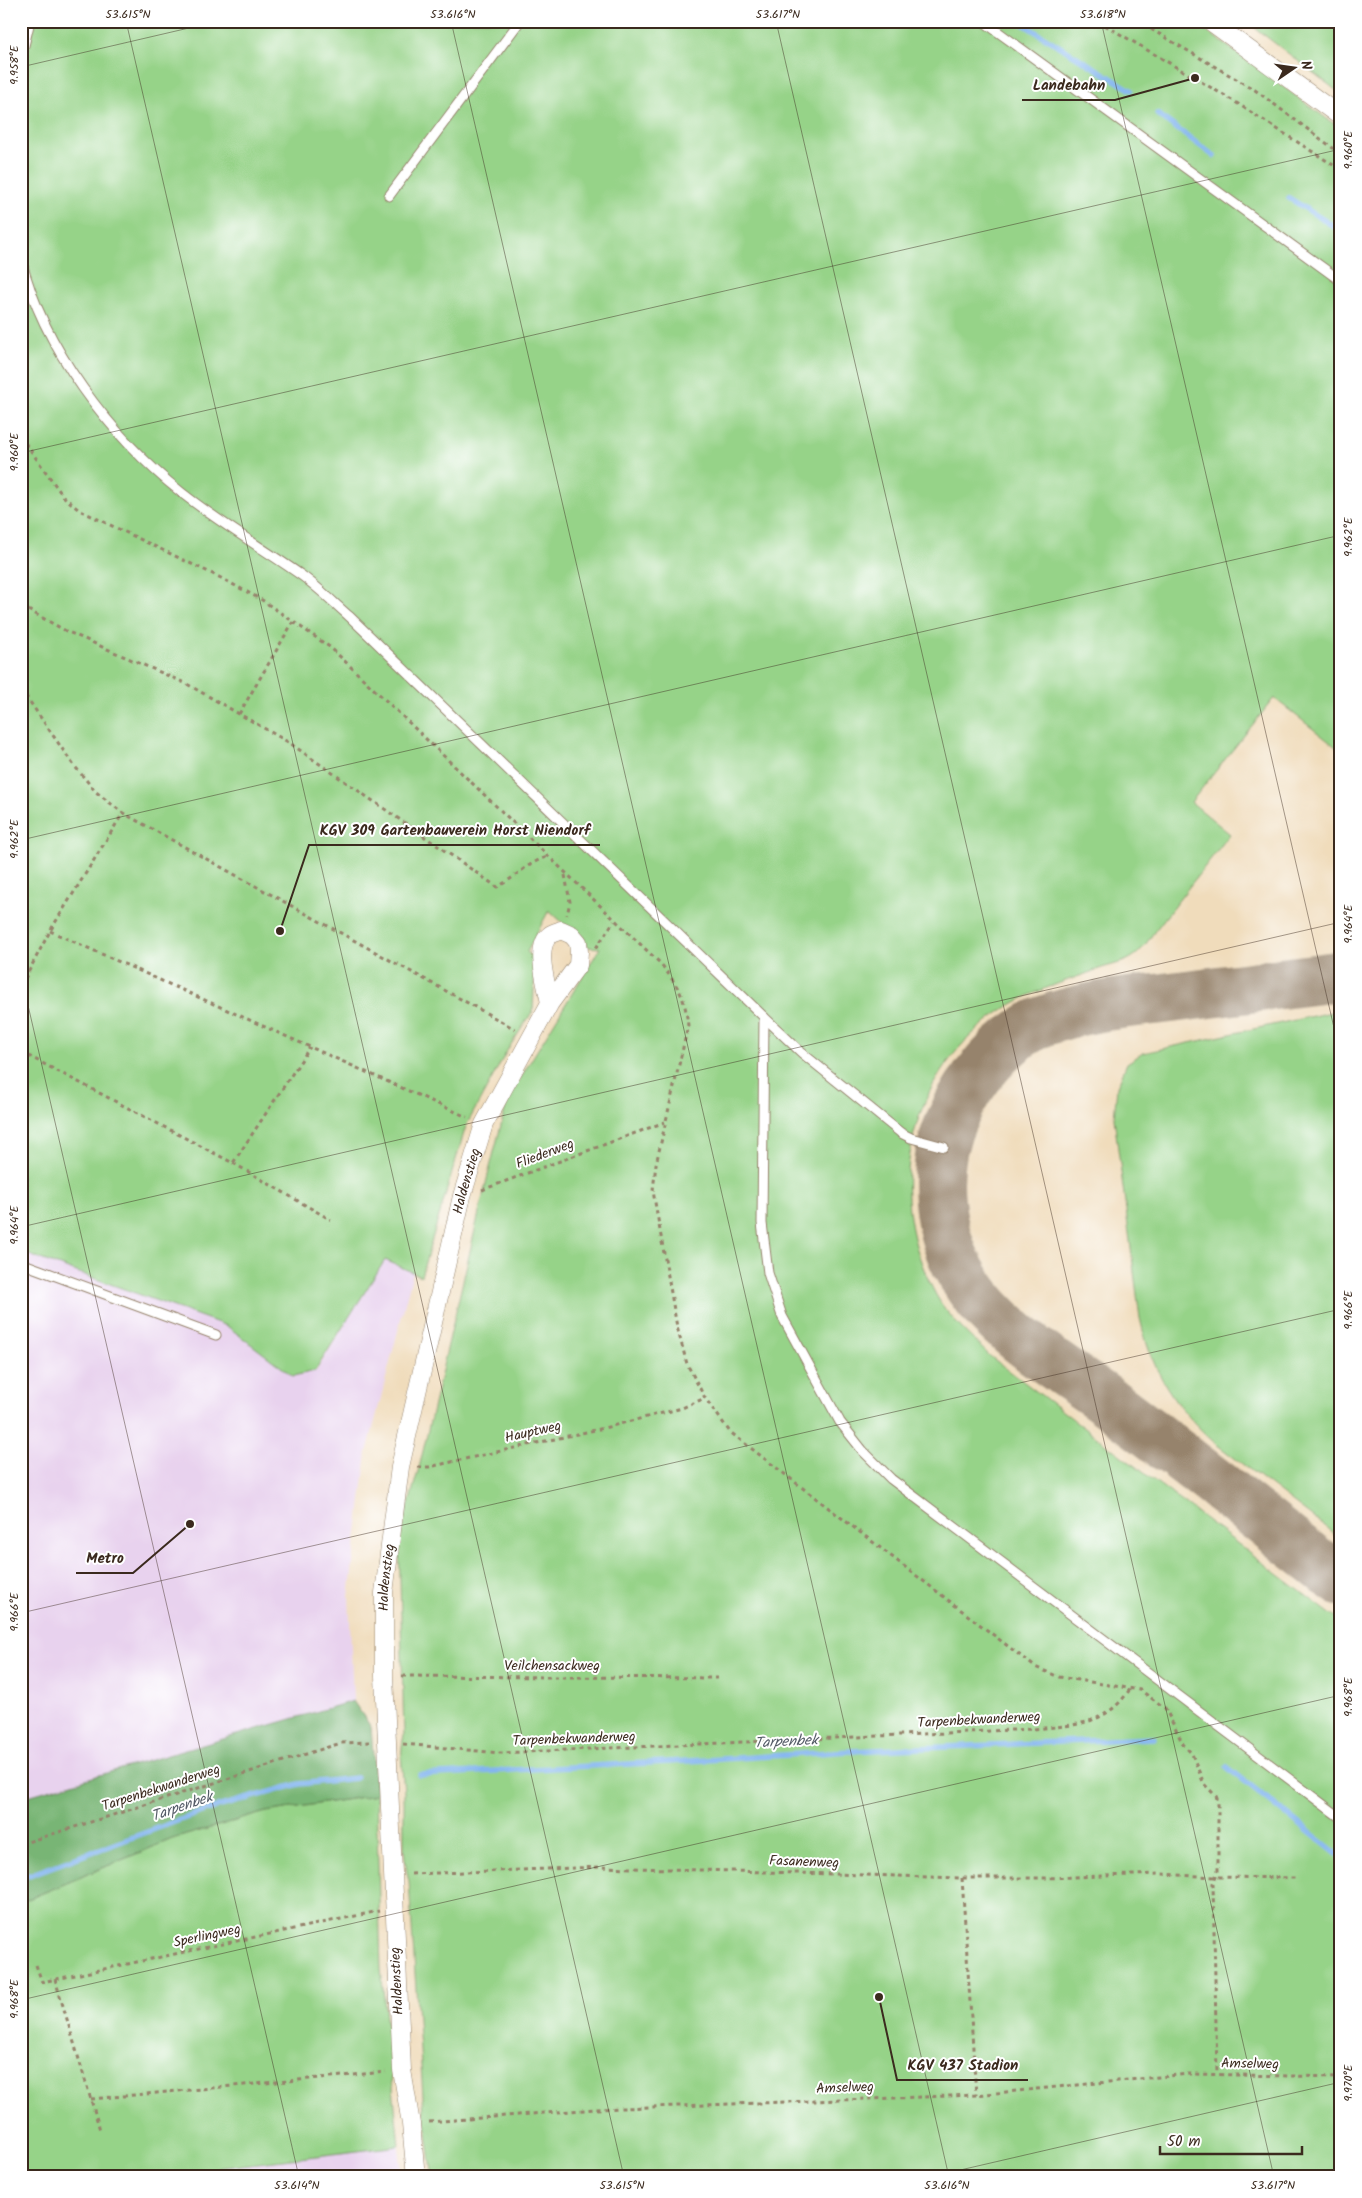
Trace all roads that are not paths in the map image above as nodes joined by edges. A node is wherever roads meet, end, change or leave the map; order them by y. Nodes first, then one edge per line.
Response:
1 (30, 21) edge
2 (520, 21) edge
3 (984, 21) edge
4 (1210, 21) edge
5 (21, 58) edge
6 (1341, 118) edge
7 (389, 196) dead end
8 (21, 259) edge
9 (1341, 281) edge
10 (550, 1003) junction
11 (764, 1018) junction
12 (944, 1147) dead end
13 (21, 1263) edge
14 (216, 1335) dead end
15 (1341, 1818) edge
16 (416, 2177) edge

1 - 5 lane
2 - 7 lane
3 - 9 lane
4 - 6 street
8 - 11 lane
10 - 10 street, Haldenstieg
10 - 16 street, Haldenstieg
11 - 12 lane
11 - 15 lane
13 - 14 lane

